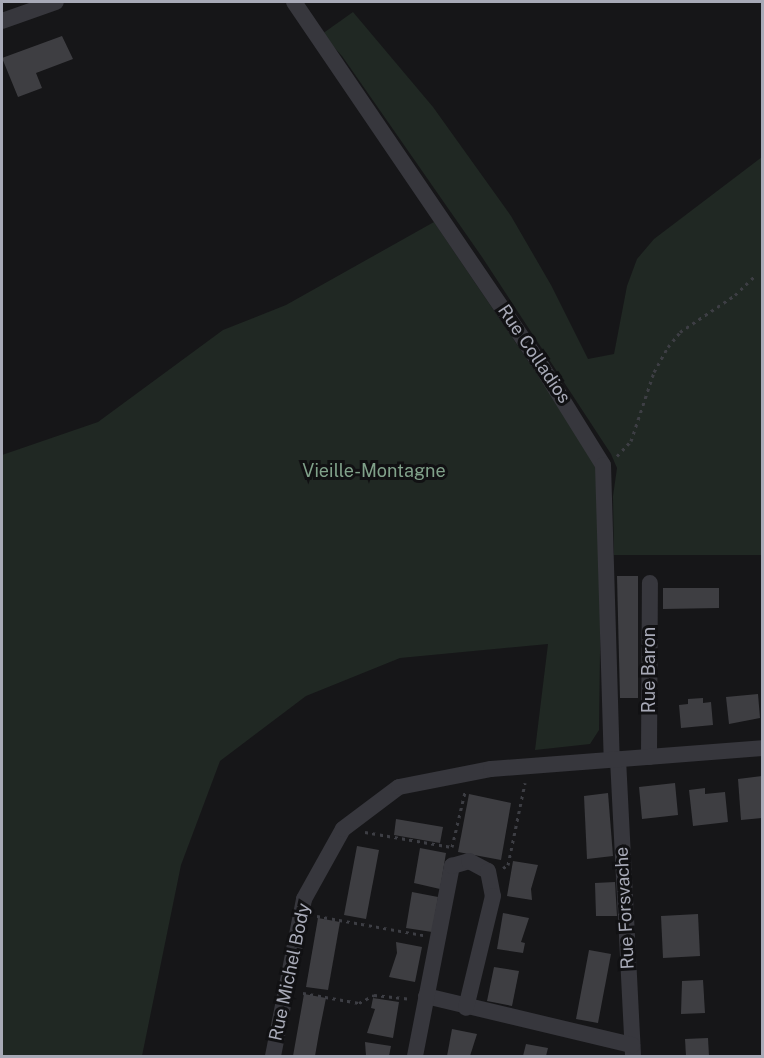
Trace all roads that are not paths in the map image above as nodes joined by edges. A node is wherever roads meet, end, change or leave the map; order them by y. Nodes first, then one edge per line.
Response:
1 (56, 2) edge
2 (294, 2) edge
3 (2, 21) edge
4 (650, 583) dead end
5 (762, 748) edge
6 (649, 758) junction
7 (615, 760) junction
8 (426, 996) junction
9 (466, 1008) junction
10 (632, 1051) edge
11 (273, 1056) edge
12 (415, 1056) edge

1 - 3 street
2 - 7 street, Rue Colladios
4 - 6 street, Rue Baron
5 - 6 street
6 - 7 street
7 - 10 street, Rue Forsvache
7 - 11 street, Rue Michel Body
8 - 9 street
8 - 9 street
8 - 12 street
9 - 10 street

